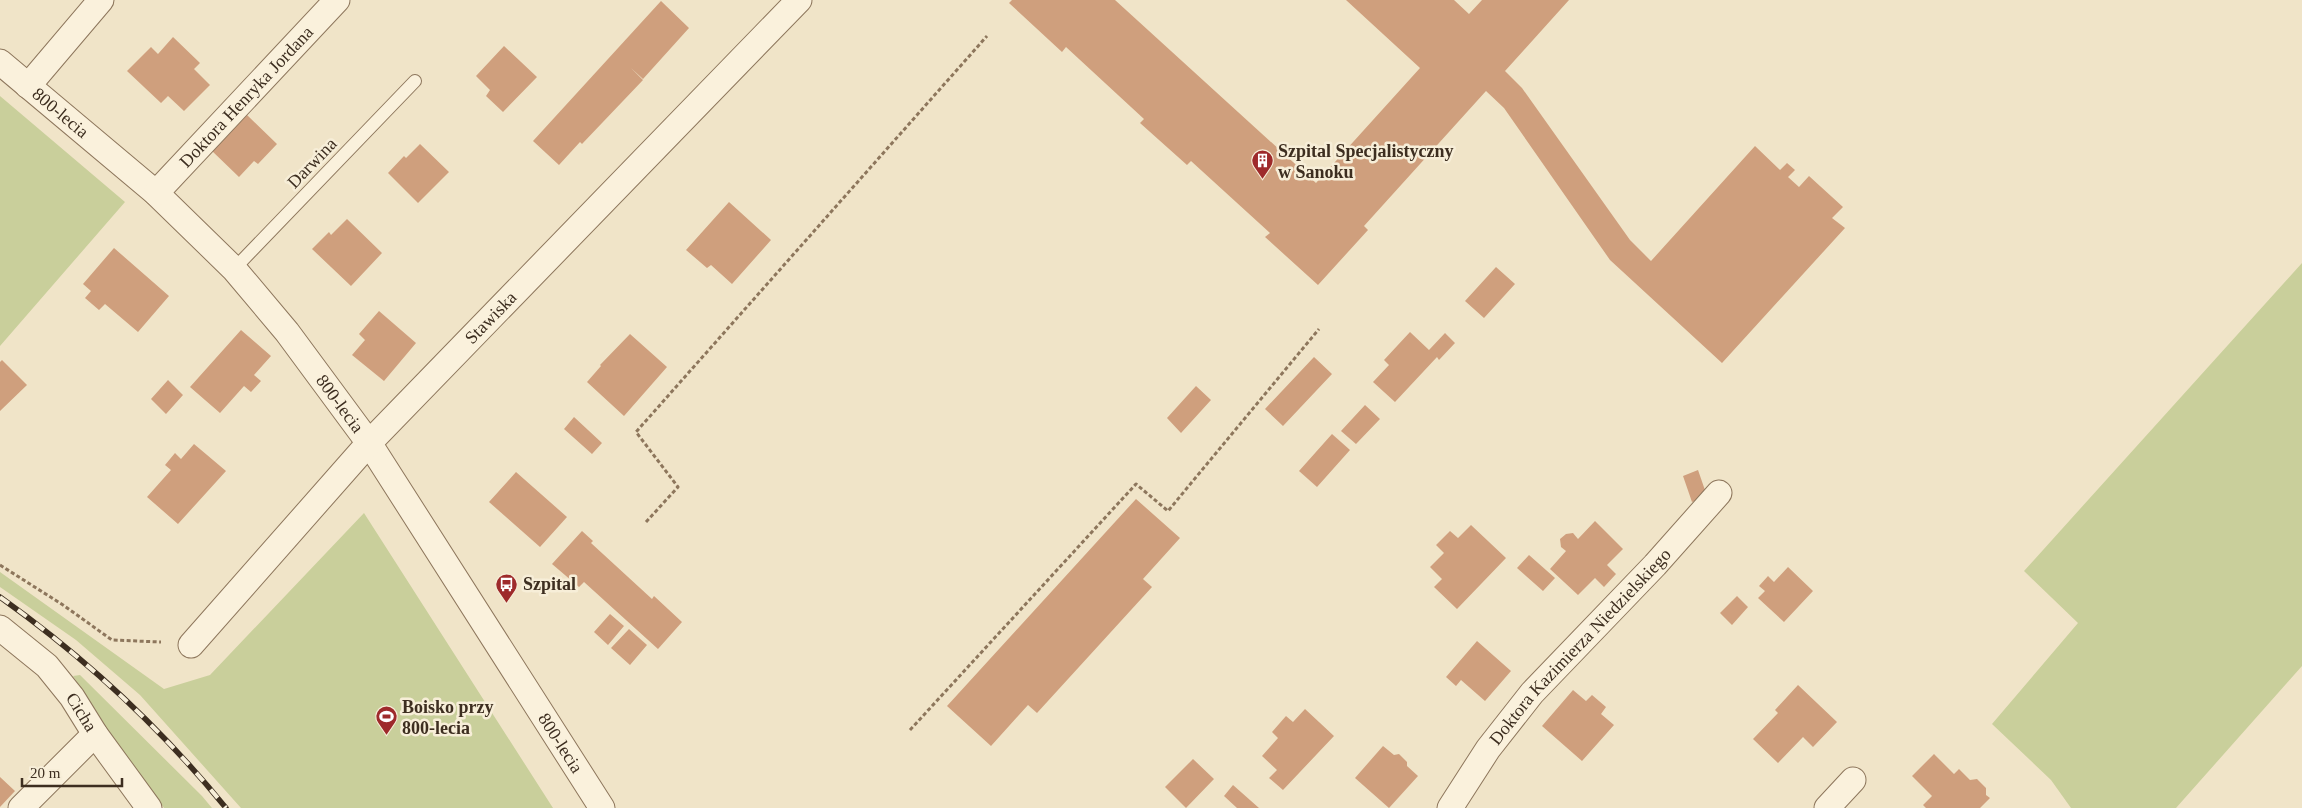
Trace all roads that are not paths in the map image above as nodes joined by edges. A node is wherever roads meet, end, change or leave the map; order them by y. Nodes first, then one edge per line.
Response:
1 (101, 0) edge
2 (337, 0) edge
3 (800, 0) edge
4 (0, 62) edge
5 (415, 81) dead end
6 (28, 86) junction
7 (156, 193) junction
8 (234, 269) junction
9 (369, 443) junction
10 (1719, 493) dead end
11 (0, 628) edge
12 (190, 645) road end
13 (95, 734) junction
14 (1853, 780) dead end
15 (21, 808) edge
16 (149, 808) edge
17 (602, 808) edge
18 (1450, 808) edge
19 (1827, 808) edge

1 - 6 street
2 - 7 street, Doktora Henryka Jordana
3 - 9 street, Stawiska
4 - 6 street, 800-lecia
5 - 8 lane, Darwina
6 - 7 street, 800-lecia
7 - 8 street, 800-lecia
8 - 9 street, 800-lecia
9 - 12 street, Stawiska
9 - 17 street, 800-lecia
10 - 18 street, Doktora Kazimierza Niedzielskiego
11 - 13 street, Cicha
13 - 15 street
13 - 16 street, Cicha
14 - 19 street

